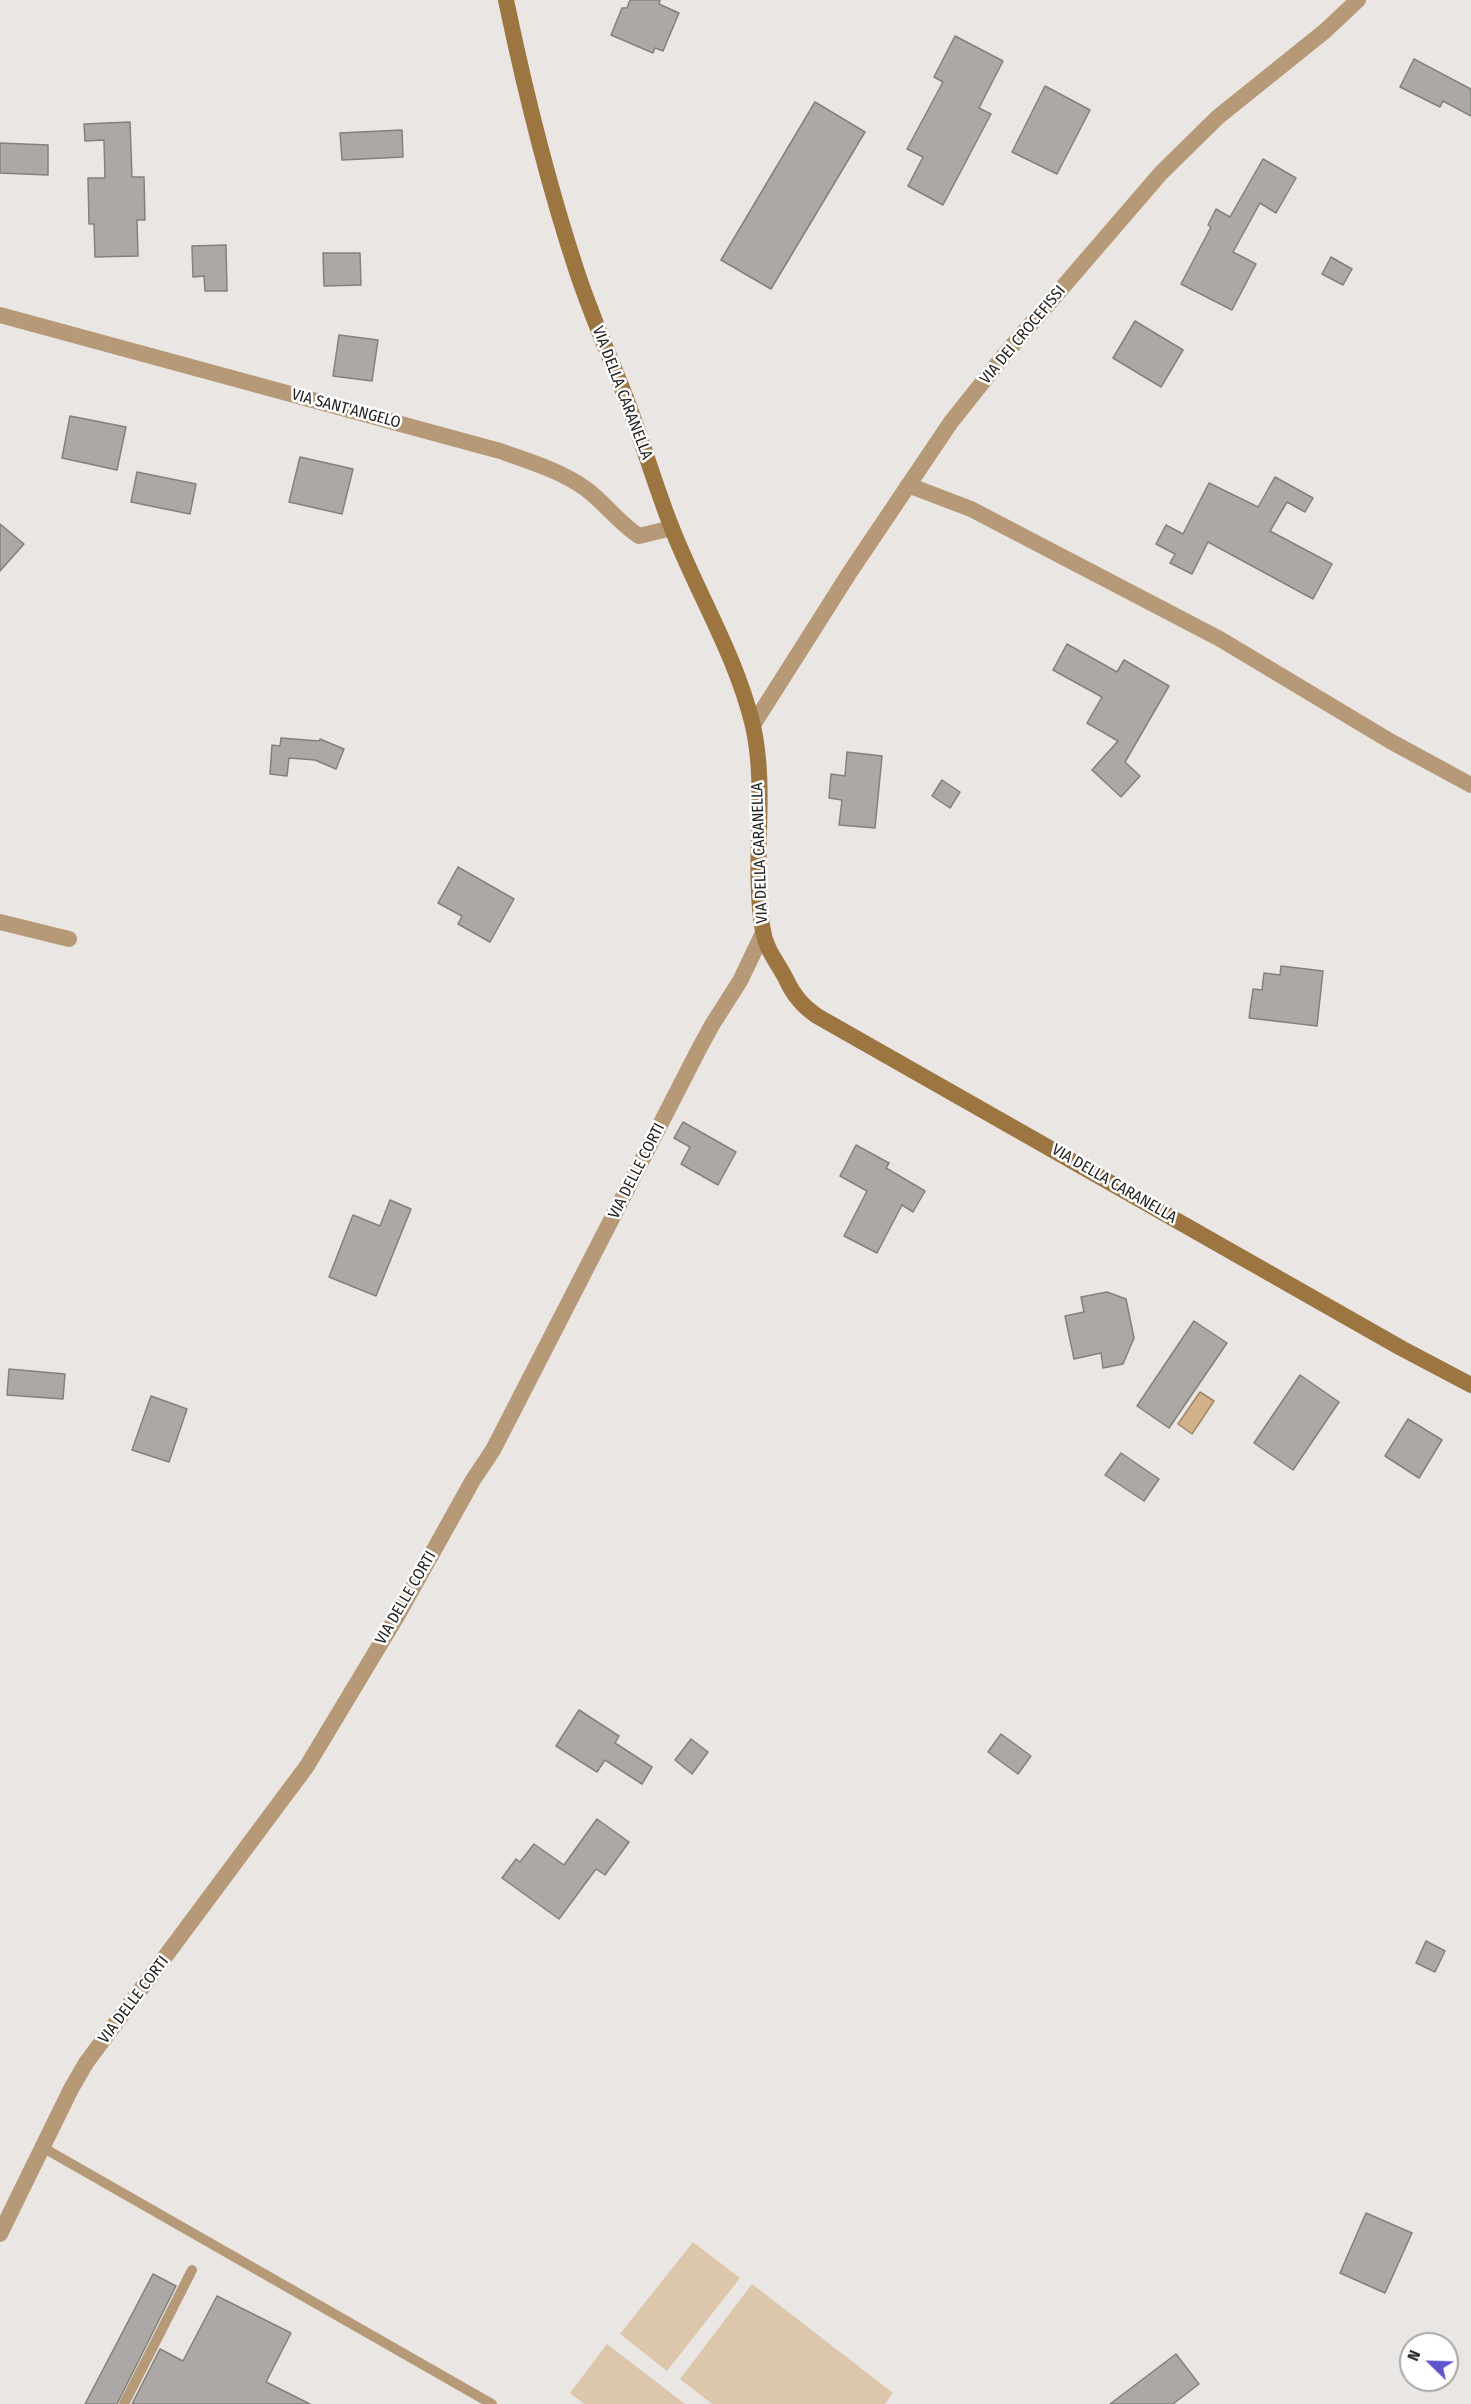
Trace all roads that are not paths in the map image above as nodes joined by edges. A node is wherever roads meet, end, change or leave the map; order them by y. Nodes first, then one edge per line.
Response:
1 (506, 0) edge
2 (1358, 0) edge
3 (0, 315) edge
4 (908, 485) junction
5 (672, 528) junction
6 (753, 725) junction
7 (1471, 785) edge
8 (0, 922) edge
9 (763, 933) junction
10 (69, 939) dead end
11 (1471, 1385) edge
12 (42, 2147) junction
13 (0, 2234) edge
14 (192, 2270) dead end
15 (124, 2404) edge
16 (492, 2404) edge

1 - 5 main road, VIA DELLA CARANELLA
2 - 4 street, VIA DEI CROCEFISSI
3 - 5 street, VIA SANT'ANGELO
4 - 6 street, VIA DEI CROCEFISSI
4 - 7 street
5 - 6 main road, VIA DELLA CARANELLA
6 - 9 main road, VIA DELLA CARANELLA
8 - 10 street
9 - 11 main road, VIA DELLA CARANELLA
9 - 12 street, VIA DELLE CORTI
12 - 13 street, VIA DELLE CORTI
12 - 16 lane
14 - 15 lane

